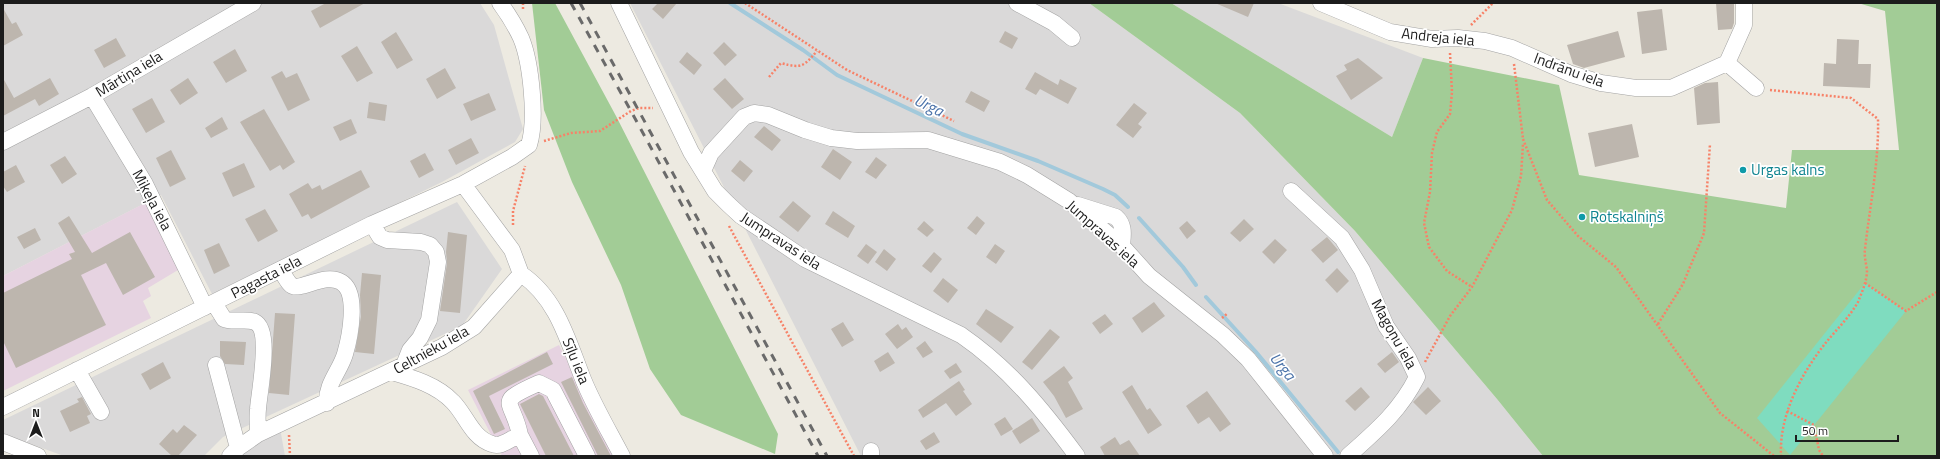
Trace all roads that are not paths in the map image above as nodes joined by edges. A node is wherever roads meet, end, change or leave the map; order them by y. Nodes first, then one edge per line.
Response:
1 (253, 3) edge
2 (500, 3) edge
3 (619, 3) edge
4 (1017, 3) edge
5 (1321, 3) edge
6 (1744, 3) edge
7 (1072, 38) dead end
8 (1512, 48) joint
9 (1727, 63) junction
10 (1756, 88) road end
11 (92, 96) junction
12 (3, 142) edge
13 (703, 171) junction
14 (463, 184) junction
15 (1291, 192) dead end
16 (372, 224) junction
17 (280, 270) junction
18 (521, 274) junction
19 (210, 305) junction
20 (216, 365) dead end
21 (398, 368) junction
22 (77, 370) junction
23 (327, 403) junction
24 (3, 407) edge
25 (101, 412) dead end
26 (258, 434) junction
27 (520, 435) junction
28 (3, 442) edge
29 (234, 452) edge
30 (38, 456) edge
31 (531, 456) edge
32 (587, 456) edge
33 (622, 456) edge
34 (1076, 456) edge
35 (1325, 456) edge
36 (1348, 456) edge

1 - 11 street, Mārtiņa iela
2 - 14 street, Pagasta iela
3 - 13 street, Jumpravas iela
4 - 7 street
5 - 8 street, Andreja iela
6 - 9 street
8 - 9 street, Indrānu iela
9 - 10 street
11 - 12 street, Mārtiņa iela
11 - 19 street, Miķeļa iela
13 - 34 street, Jumpravas iela
13 - 35 street, Jumpravas iela
14 - 16 street, Pagasta iela
14 - 18 street
15 - 36 street, Magoņu iela
16 - 17 street, Pagasta iela
16 - 21 street
17 - 19 street, Pagasta iela
17 - 23 street
18 - 21 street, Celtnieku iela
18 - 33 street, Sīļu iela
19 - 22 street, Pagasta iela
19 - 26 street, Miķeļa iela
20 - 29 street
21 - 23 street, Celtnieku iela
21 - 27 street
22 - 24 street, Pagasta iela
22 - 25 street
23 - 26 street, Celtnieku iela
26 - 29 street, Celtnieku iela
27 - 31 street
27 - 32 street
28 - 30 street

